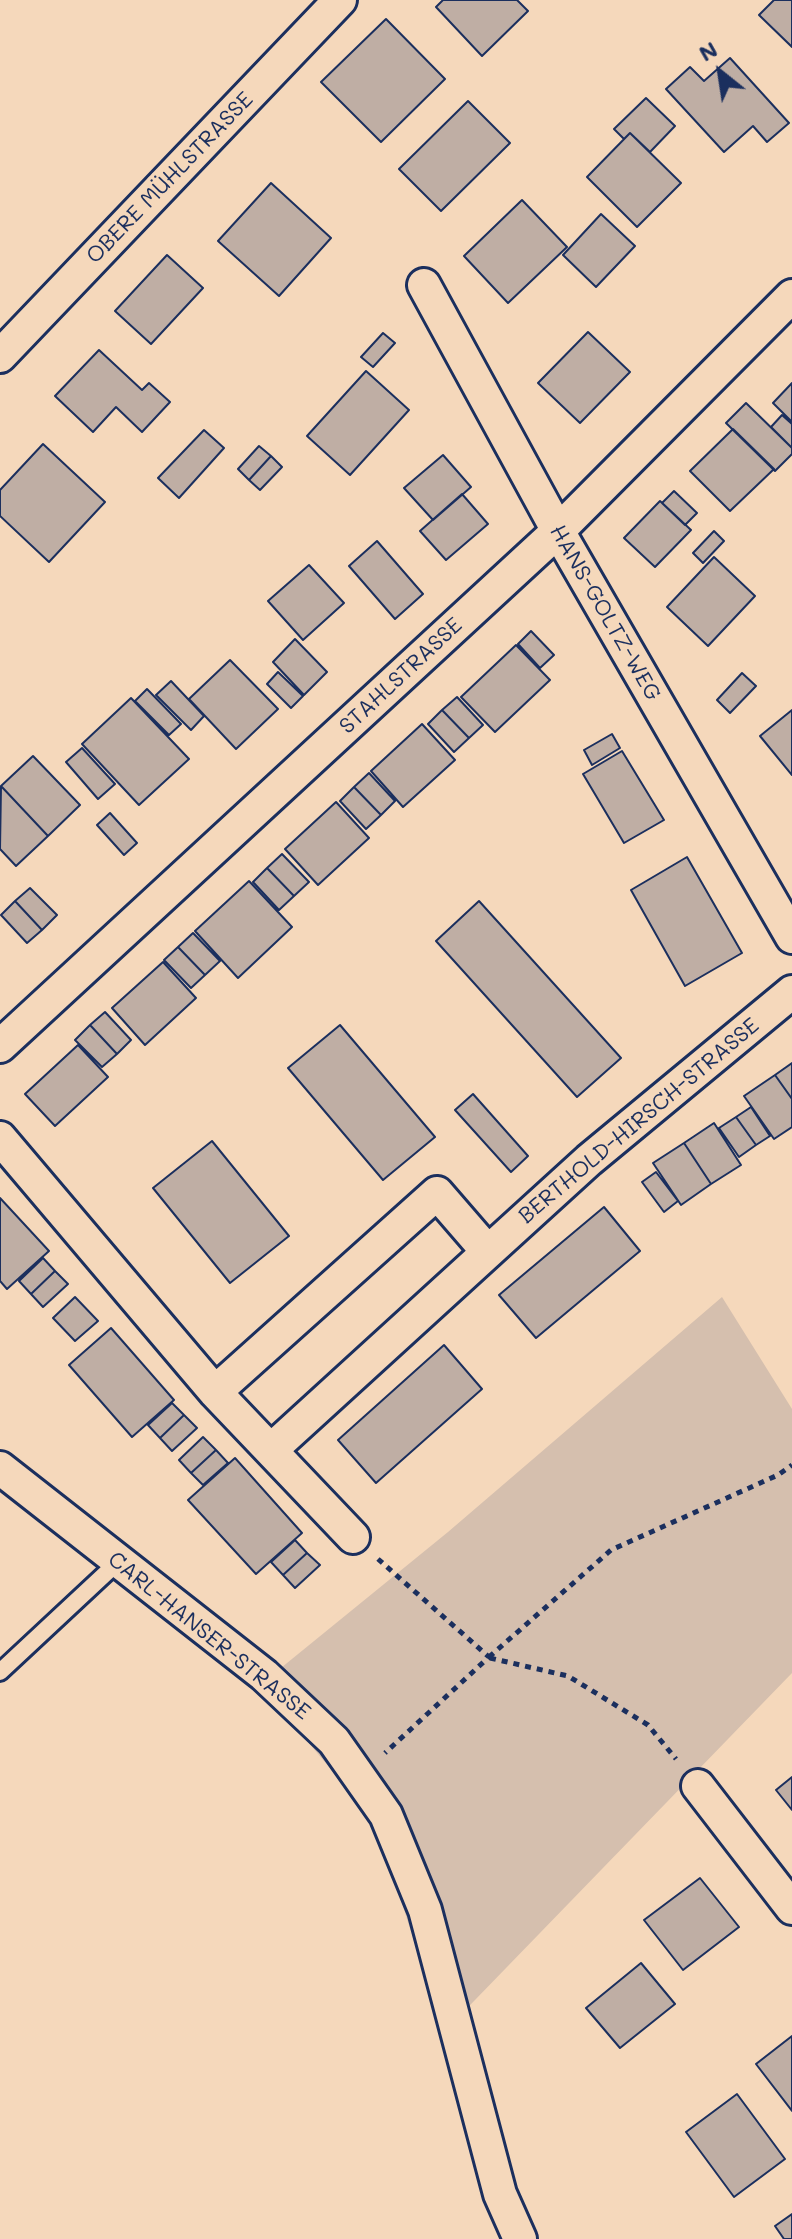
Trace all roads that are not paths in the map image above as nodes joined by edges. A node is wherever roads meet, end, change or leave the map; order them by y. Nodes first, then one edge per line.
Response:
1 (340, 0) edge
2 (424, 285) dead end
3 (792, 296) edge
4 (0, 356) edge
5 (558, 531) junction
6 (792, 937) edge
7 (792, 992) edge
8 (0, 1046) edge
9 (0, 1138) edge
10 (488, 1252) junction
11 (215, 1392) junction
12 (271, 1450) junction
13 (0, 1468) edge
14 (353, 1537) road end
15 (119, 1561) junction
16 (0, 1672) edge
17 (698, 1786) road end
18 (792, 1908) edge
19 (520, 2239) edge

1 - 4 street, OBERE MÜHLSTRASSE
2 - 5 street, HANS-GOLTZ-WEG
3 - 5 street, STAHLSTRASSE
5 - 6 street, HANS-GOLTZ-WEG
5 - 8 street, STAHLSTRASSE
7 - 10 street, BERTHOLD-HIRSCH-STRASSE
9 - 11 street
10 - 11 street
10 - 12 street, BERTHOLD-HIRSCH-STRASSE
11 - 12 street
12 - 14 street
13 - 15 street, CARL-HANSER-STRASSE
15 - 16 lane
15 - 19 street, CARL-HANSER-STRASSE
17 - 18 street

